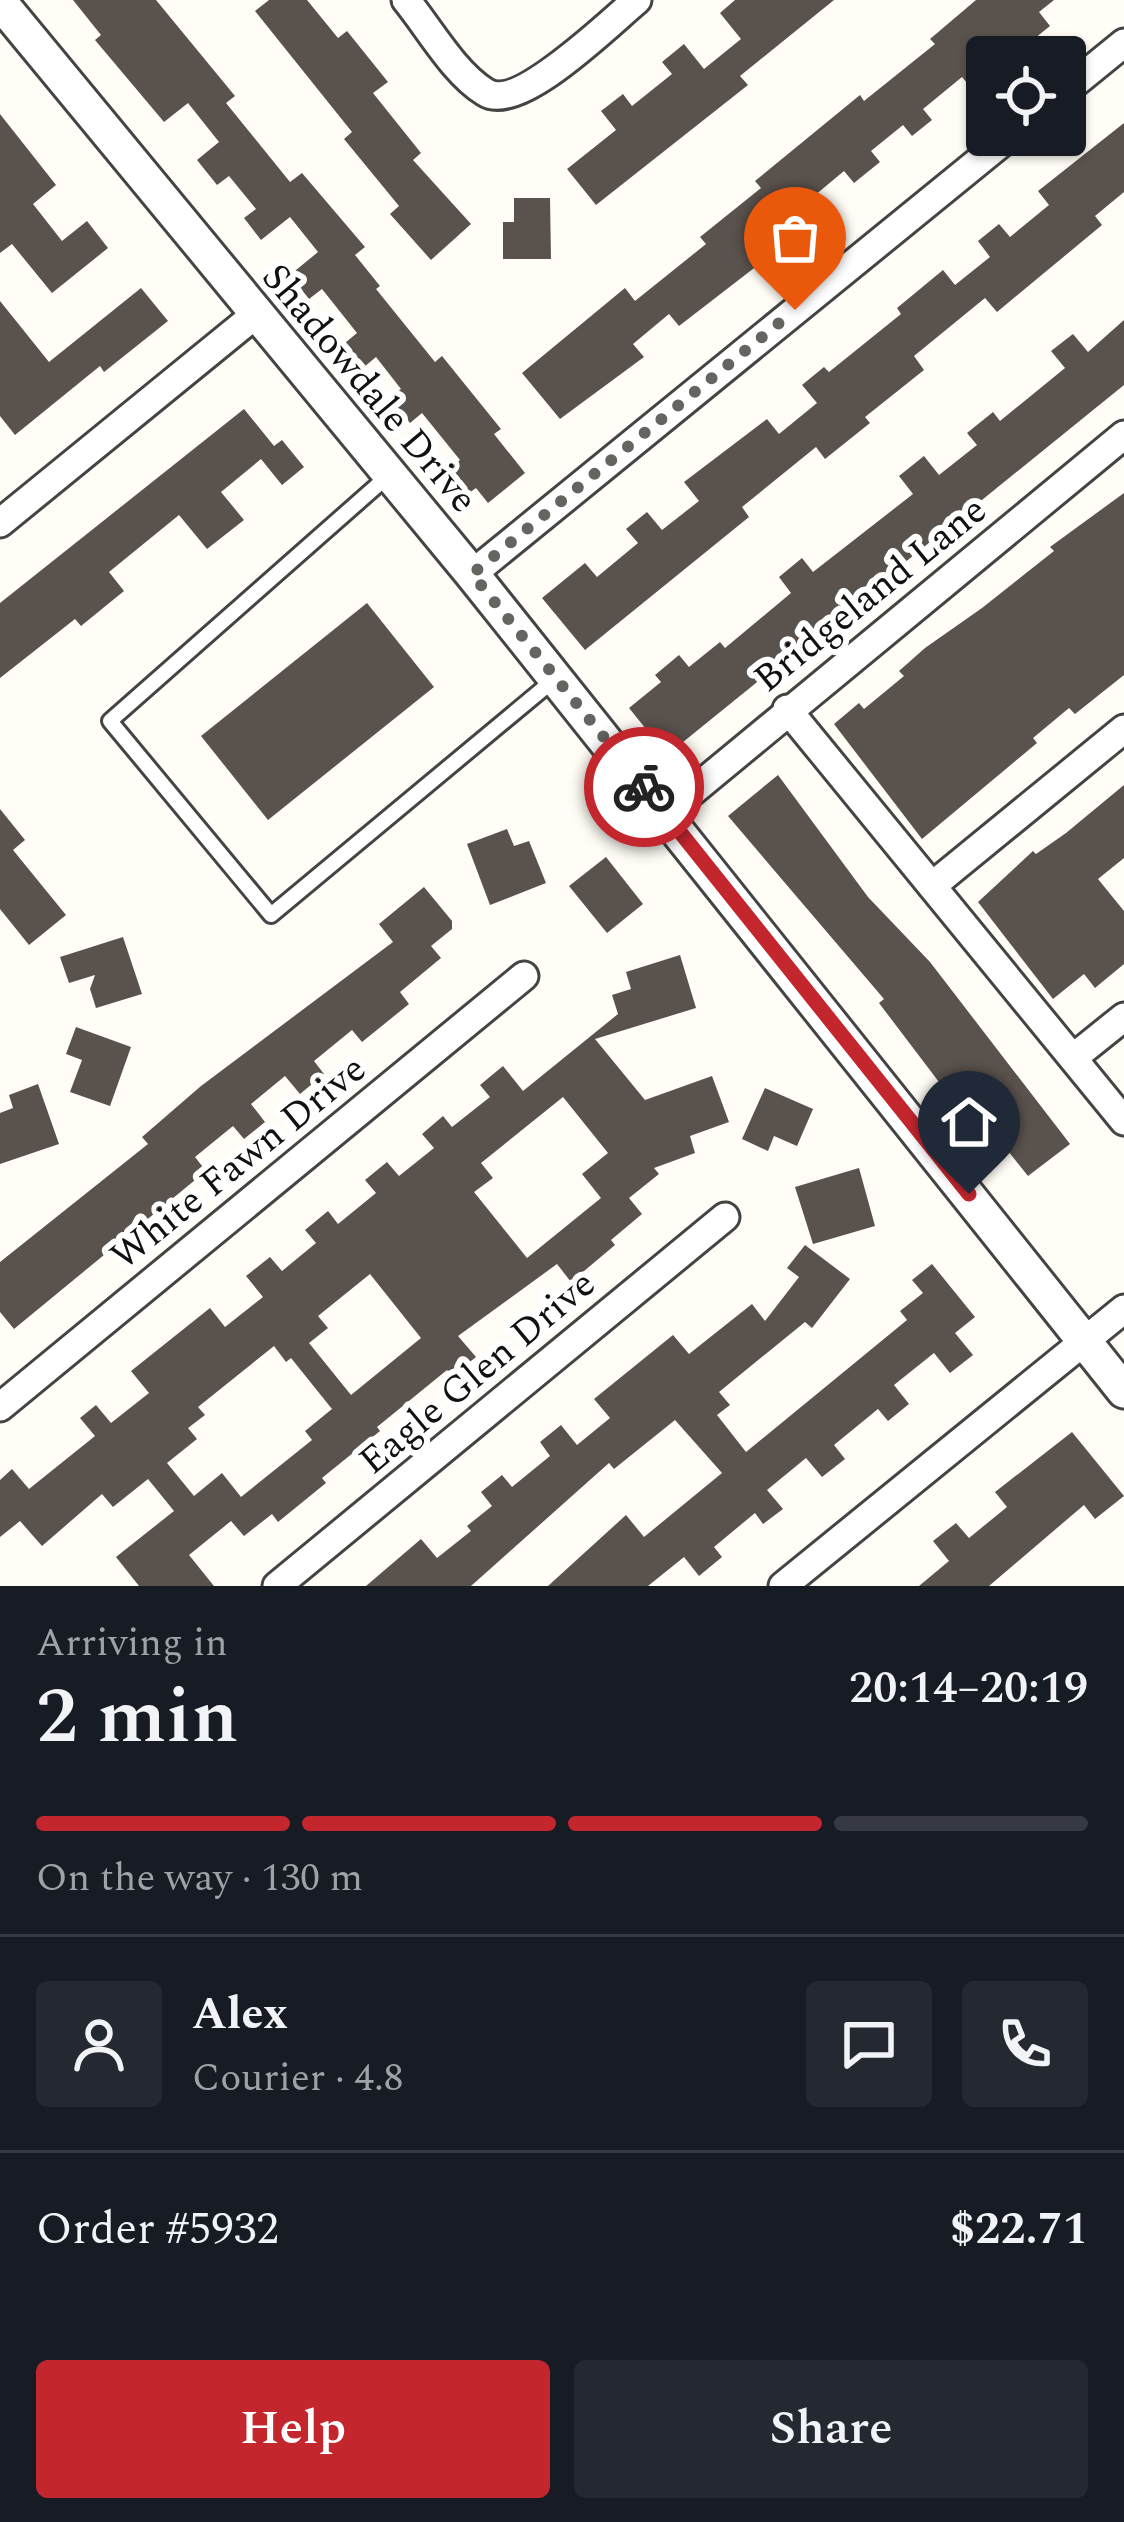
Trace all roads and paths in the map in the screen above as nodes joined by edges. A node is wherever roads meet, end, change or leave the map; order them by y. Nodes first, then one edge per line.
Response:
1 (406, 0) edge
2 (637, 0) edge
3 (0, 2) edge
4 (1124, 43) edge
5 (1086, 74) edge
6 (985, 156) edge
7 (255, 315) junction
8 (1124, 434) edge
9 (389, 475) junction
10 (2, 517) edge
11 (472, 574) junction
12 (556, 678) junction
13 (788, 709) junction
14 (1124, 729) edge
15 (665, 814) junction
16 (932, 886) junction
17 (524, 976) dead end
18 (1124, 1017) edge
19 (1073, 1058) junction
20 (1124, 1121) edge
21 (724, 1217) dead end
22 (1124, 1309) edge
23 (1083, 1341) junction
24 (1124, 1391) edge
25 (0, 1407) edge
26 (277, 1586) edge
27 (783, 1586) edge

1 - 2 street
3 - 7 street, Shadowdale Drive
4 - 5 street
6 - 11 street
7 - 9 street, Shadowdale Drive
7 - 10 street
8 - 13 street, Bridgeland Lane
9 - 11 street, Shadowdale Drive
9 - 12 lane
11 - 12 street, Shadowdale Drive
12 - 15 street, Shadowdale Drive
13 - 15 street, Bridgeland Lane
13 - 16 street
14 - 16 street
15 - 23 street, Shadowdale Drive
16 - 19 street
17 - 25 street, White Fawn Drive
18 - 19 street
19 - 20 street
21 - 26 street, Eagle Glen Drive
22 - 23 street
23 - 24 street, Shadowdale Drive
23 - 27 street

